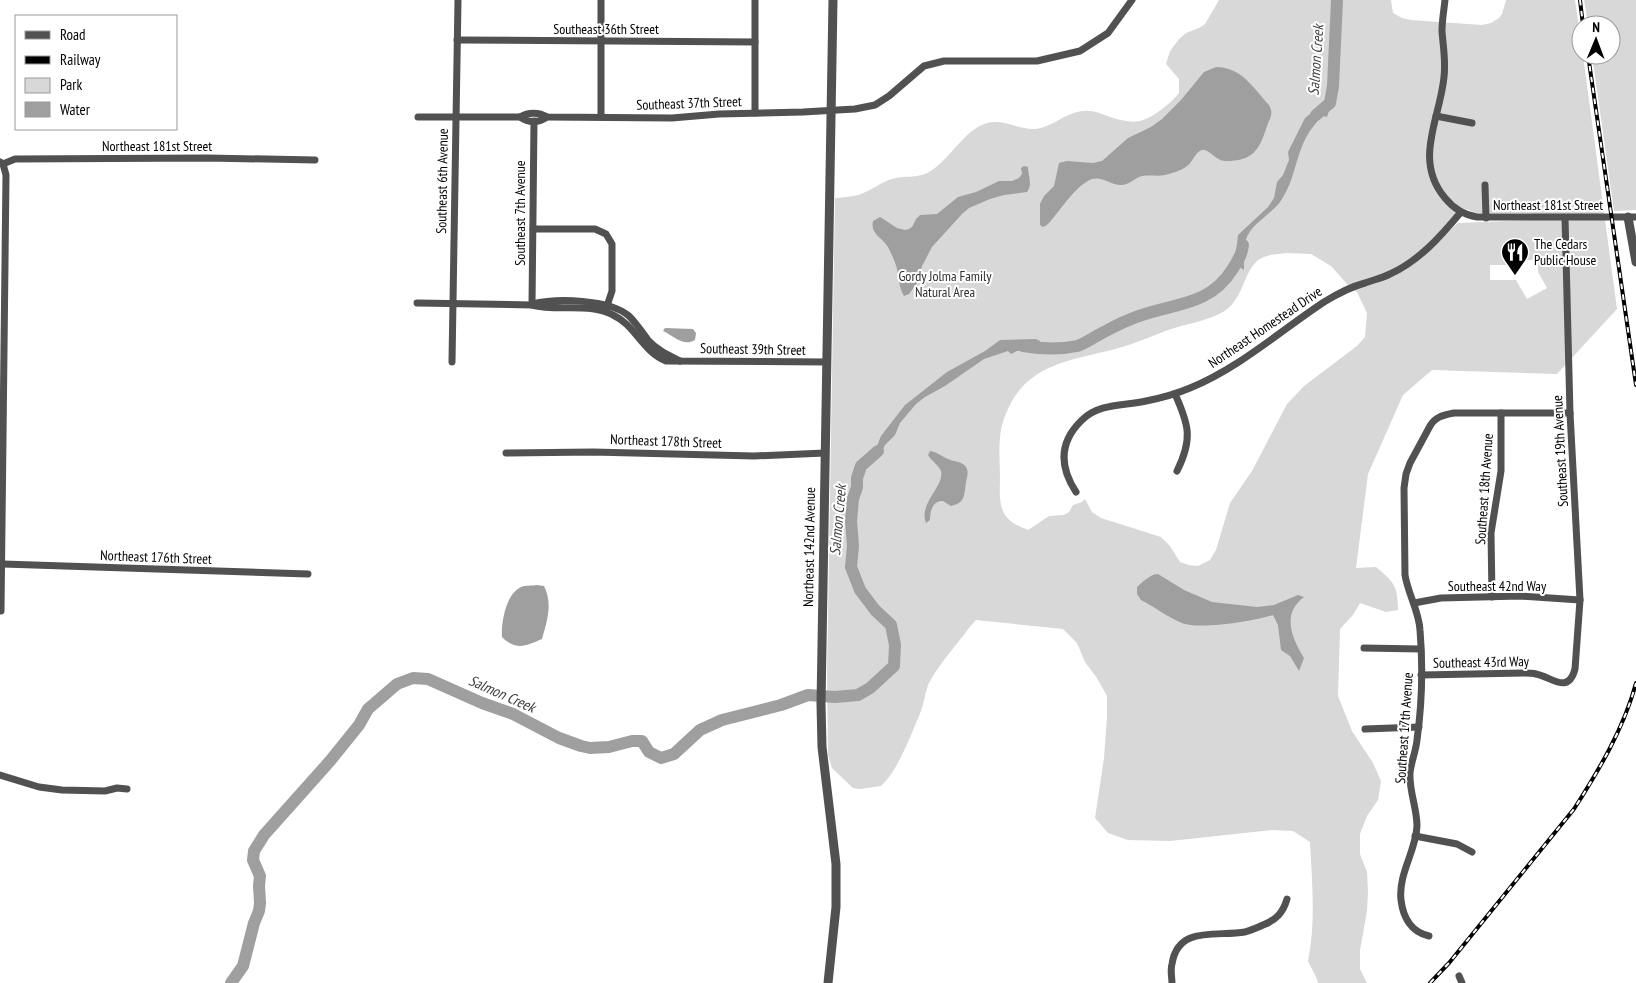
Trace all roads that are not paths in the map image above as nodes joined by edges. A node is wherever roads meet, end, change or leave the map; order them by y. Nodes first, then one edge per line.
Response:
1 (458, 0) edge
2 (601, 0) edge
3 (755, 0) edge
4 (833, 0) edge
5 (1132, 0) edge
6 (1444, 0) edge
7 (457, 40) junction
8 (601, 41) junction
9 (755, 42) junction
10 (831, 110) junction
11 (754, 113) junction
12 (456, 116) junction
13 (1436, 116) junction
14 (418, 117) dead end
15 (520, 117) junction
16 (547, 117) junction
17 (600, 117) junction
18 (534, 121) junction
19 (1472, 123) dead end
20 (315, 160) dead end
21 (2, 163) edge
22 (1484, 185) dead end
23 (1461, 212) junction
24 (1632, 217) edge
25 (1486, 218) junction
26 (1566, 218) junction
27 (533, 229) junction
28 (1636, 262) edge
29 (417, 303) dead end
30 (453, 304) junction
31 (532, 305) junction
32 (606, 308) junction
33 (452, 362) dead end
34 (826, 362) junction
35 (2, 372) edge
36 (1176, 394) junction
37 (1501, 413) junction
38 (1570, 414) junction
39 (506, 453) dead end
40 (824, 453) junction
41 (1177, 470) dead end
42 (1076, 492) dead end
43 (3, 564) junction
44 (308, 574) dead end
45 (1492, 597) junction
46 (1580, 600) junction
47 (1, 601) edge
48 (1414, 603) junction
49 (1, 611) dead end
50 (1364, 648) dead end
51 (1420, 649) junction
52 (1421, 675) junction
53 (1569, 681) joint
54 (1419, 727) junction
55 (1365, 729) dead end
56 (0, 775) edge
57 (127, 789) dead end
58 (1415, 836) junction
59 (1472, 852) dead end
60 (1286, 899) dead end
61 (1429, 936) dead end
62 (828, 983) edge
63 (1172, 983) edge

1 - 7 street, Southeast 6th Avenue
2 - 8 street
3 - 9 street
4 - 10 street, Northeast 142nd Avenue
5 - 10 street, Southeast 37th Street
6 - 13 street
7 - 8 street, Southeast 36th Street
7 - 12 street, Southeast 6th Avenue
8 - 9 street, Southeast 36th Street
8 - 17 street
9 - 11 street
10 - 11 street, Southeast 37th Street
10 - 34 street, Northeast 142nd Avenue
11 - 17 street, Southeast 37th Street
12 - 14 street, Southeast 37th Street
12 - 15 street, Southeast 37th Street
12 - 30 street, Southeast 6th Avenue
13 - 19 street
13 - 23 street
15 - 16 street, Southeast 37th Street
15 - 18 street, Southeast 37th Street
16 - 17 street, Southeast 37th Street
16 - 18 street, Southeast 37th Street
18 - 27 street, Southeast 7th Avenue
20 - 21 street, Northeast 181st Street
21 - 35 street
22 - 25 street
23 - 25 street, Northeast 181st Street
23 - 36 street, Northeast Homestead Drive
24 - 26 street, Northeast 181st Street
24 - 28 street
25 - 26 street, Northeast 181st Street
26 - 38 street, Southeast 19th Avenue
27 - 31 street, Southeast 7th Avenue
27 - 32 street
29 - 30 street, Southeast 39th Street
30 - 31 street, Southeast 39th Street
30 - 33 street, Southeast 6th Avenue
31 - 32 street, Southeast 39th Street
32 - 34 street, Southeast 39th Street
34 - 40 street, Northeast 142nd Avenue
35 - 43 street
36 - 41 street
36 - 42 street, Northeast Homestead Drive
37 - 38 street
37 - 45 street, Southeast 18th Avenue
37 - 48 street, Southeast 17th Avenue
38 - 46 street, Southeast 19th Avenue
39 - 40 street, Northeast 178th Street
40 - 62 street, Northeast 142nd Avenue
43 - 44 street, Northeast 176th Street
43 - 47 street
45 - 46 street, Southeast 42nd Way
45 - 48 street, Southeast 42nd Way
46 - 53 street, Southeast 19th Avenue
47 - 49 street
48 - 51 street, Southeast 17th Avenue
50 - 51 street
51 - 52 street, Southeast 17th Avenue
52 - 53 street, Southeast 43rd Way
52 - 54 street, Southeast 17th Avenue
54 - 55 street
54 - 58 street, Southeast 17th Avenue
56 - 57 street
58 - 59 street
58 - 61 street, Southeast 17th Avenue
60 - 63 street

